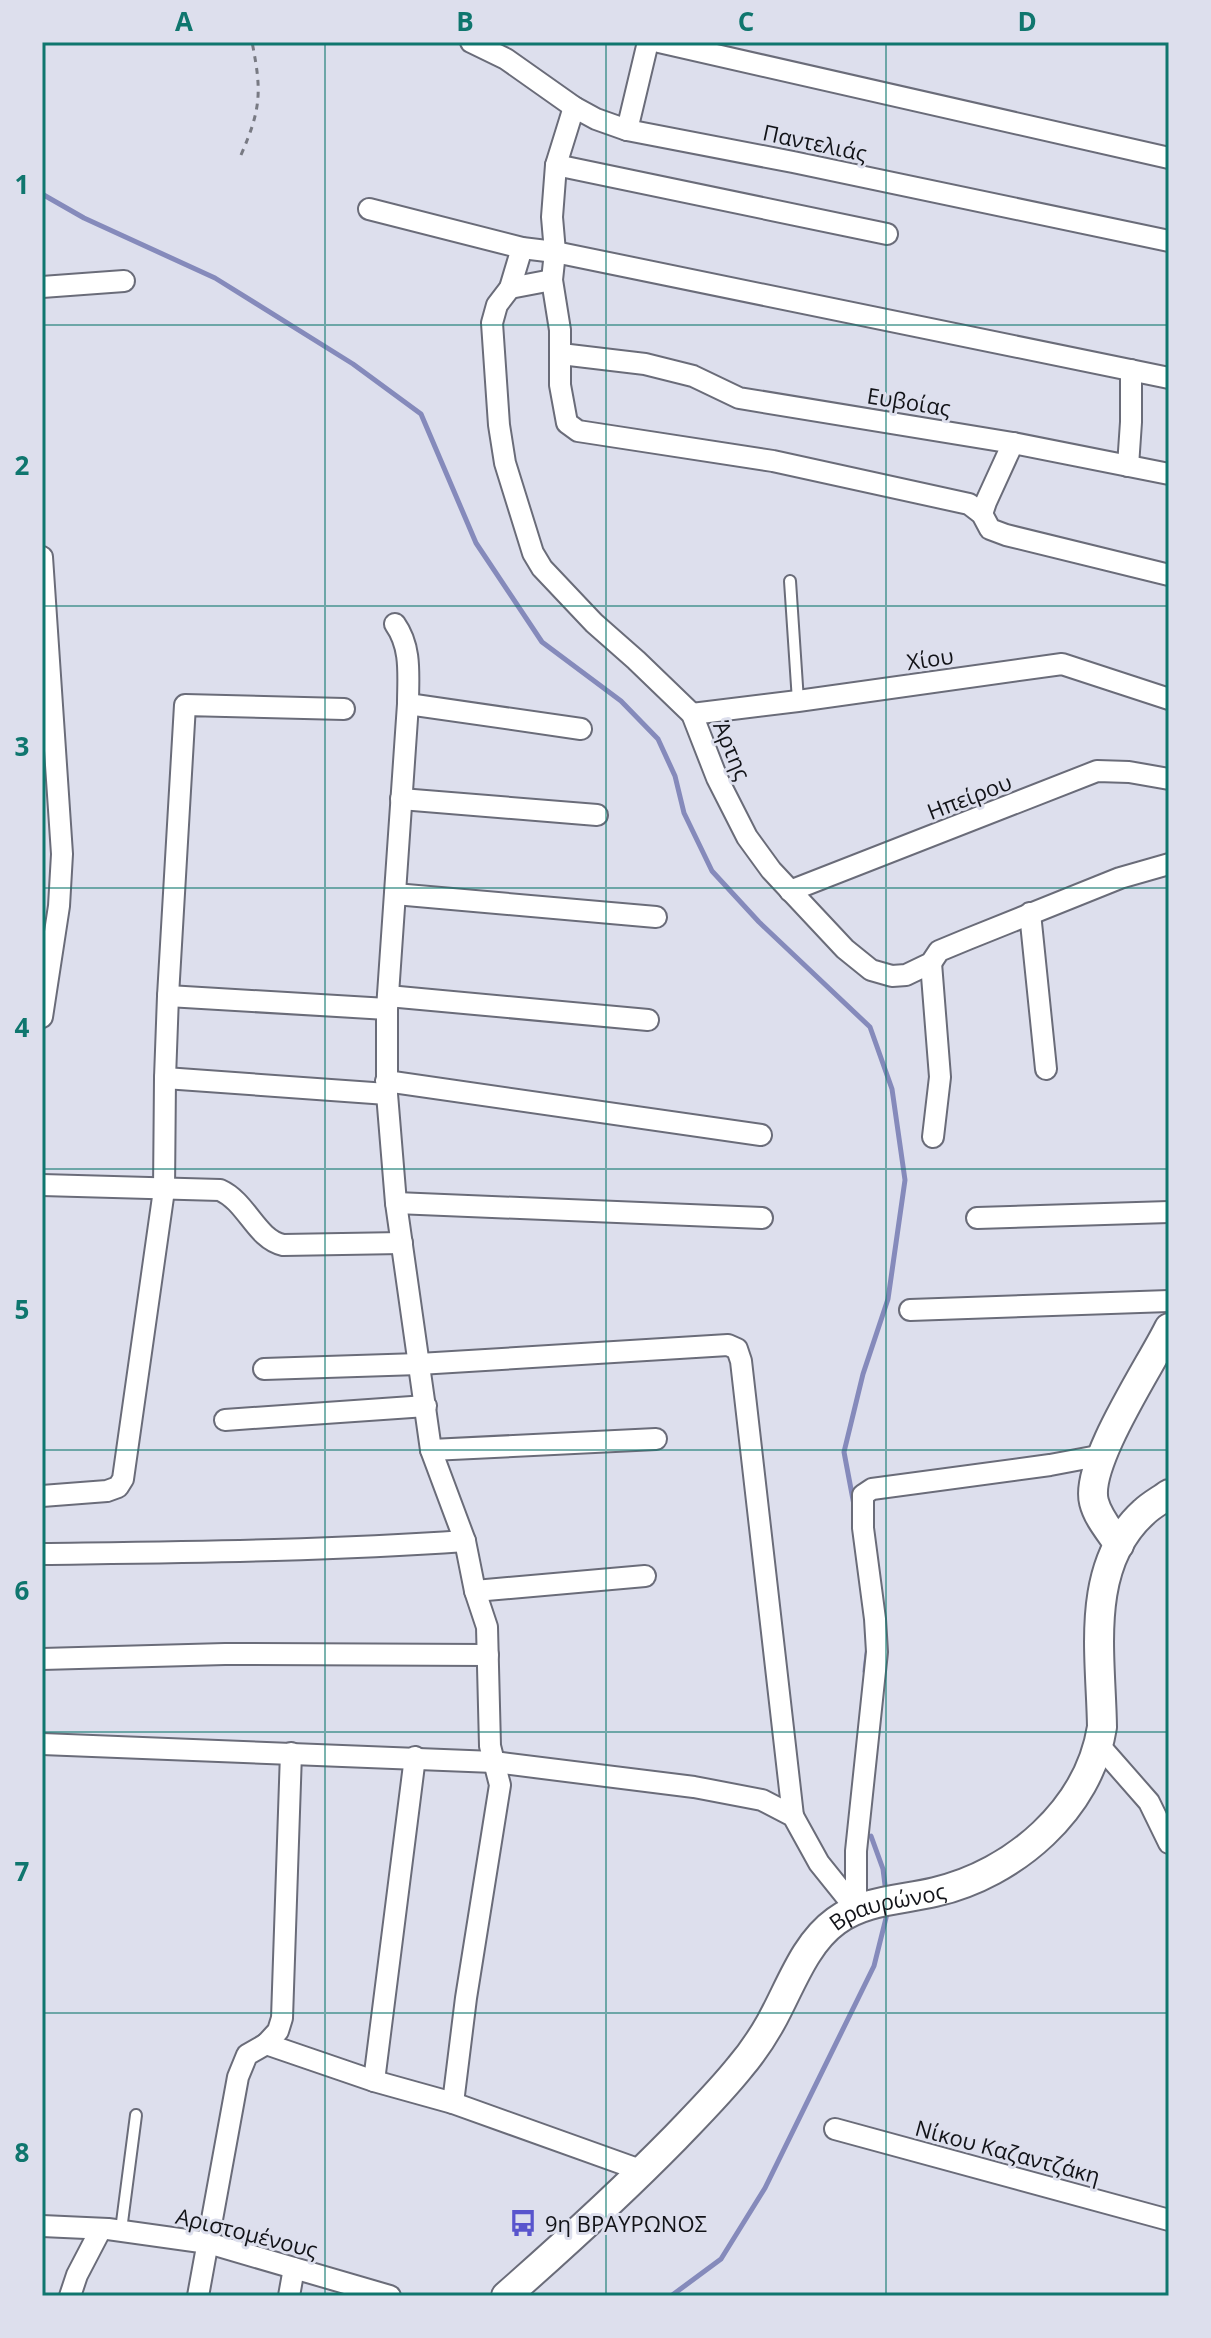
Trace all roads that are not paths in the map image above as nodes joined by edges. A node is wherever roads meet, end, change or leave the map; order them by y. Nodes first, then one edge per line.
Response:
1 (471, 42) edge
2 (648, 42) edge
3 (659, 42) edge
4 (509, 50) edge
5 (574, 107) junction
6 (627, 130) junction
7 (1169, 158) edge
8 (556, 165) junction
9 (369, 209) dead end
10 (887, 234) dead end
11 (1169, 241) edge
12 (522, 248) junction
13 (555, 252) junction
14 (552, 280) junction
15 (124, 281) dead end
16 (42, 287) edge
17 (510, 288) junction
18 (561, 354) junction
19 (1131, 370) junction
20 (1169, 378) edge
21 (1013, 443) junction
22 (1128, 466) junction
23 (1169, 474) edge
24 (982, 514) junction
25 (42, 557) edge
26 (1169, 575) edge
27 (790, 581) dead end
28 (395, 624) dead end
29 (1169, 699) edge
30 (798, 701) junction
31 (408, 704) junction
32 (344, 709) dead end
33 (692, 714) junction
34 (581, 729) dead end
35 (1169, 779) edge
36 (401, 799) junction
37 (50, 802) edge
38 (597, 815) dead end
39 (1169, 864) edge
40 (790, 891) junction
41 (395, 894) junction
42 (50, 906) edge
43 (1030, 913) junction
44 (656, 917) dead end
45 (931, 963) junction
46 (168, 996) junction
47 (388, 1002) junction
48 (42, 1009) edge
49 (42, 1017) edge
50 (648, 1020) dead end
51 (1046, 1069) dead end
52 (165, 1078) junction
53 (386, 1088) junction
54 (761, 1135) dead end
55 (933, 1137) dead end
56 (42, 1185) edge
57 (164, 1190) junction
58 (396, 1203) junction
59 (1169, 1212) edge
60 (762, 1218) dead end
61 (977, 1218) dead end
62 (402, 1243) junction
63 (1169, 1301) edge
64 (910, 1310) dead end
65 (1169, 1328) edge
66 (419, 1364) junction
67 (264, 1369) dead end
68 (426, 1406) junction
69 (225, 1420) dead end
70 (656, 1439) dead end
71 (431, 1450) junction
72 (1103, 1455) junction
73 (1169, 1494) edge
74 (42, 1496) edge
75 (465, 1541) junction
76 (1119, 1545) junction
77 (42, 1554) edge
78 (645, 1576) dead end
79 (475, 1591) junction
80 (488, 1655) junction
81 (42, 1659) edge
82 (42, 1744) edge
83 (1099, 1745) junction
84 (291, 1753) junction
85 (415, 1757) junction
86 (494, 1762) junction
87 (793, 1816) junction
88 (1169, 1843) edge
89 (865, 1906) junction
90 (266, 2044) junction
91 (374, 2081) junction
92 (453, 2103) junction
93 (136, 2115) dead end
94 (835, 2129) dead end
95 (643, 2171) junction
96 (1169, 2220) edge
97 (42, 2226) edge
98 (111, 2229) junction
99 (208, 2243) junction
100 (294, 2268) junction
101 (70, 2296) edge
102 (198, 2296) edge
103 (289, 2296) edge
104 (390, 2296) edge
105 (506, 2296) edge

1 - 4 street, Παντελιάς
2 - 6 street
3 - 7 street
4 - 5 street, Παντελιάς
5 - 6 street, Παντελιάς
5 - 8 street
6 - 11 street, Παντελιάς
8 - 10 street
8 - 13 street
9 - 12 street
12 - 13 street
12 - 17 street, Άρτης
13 - 14 street
13 - 19 street
14 - 17 street
14 - 18 street
15 - 16 street
17 - 33 street, Άρτης
18 - 21 street, Ευβοίας
18 - 24 street
19 - 20 street
19 - 22 street
21 - 22 street, Ευβοίας
21 - 24 street
22 - 23 street, Ευβοίας
24 - 26 street
25 - 37 street
27 - 30 lane
28 - 31 street
29 - 30 street, Χίου
30 - 33 street, Χίου
31 - 34 street
31 - 36 street
32 - 46 street
33 - 40 street, Άρτης
35 - 40 street, Ηπείρου
36 - 38 street
36 - 41 street
37 - 42 street
39 - 43 street, Άρτης
40 - 45 street, Άρτης
41 - 44 street
41 - 47 street
42 - 48 street
43 - 45 street, Άρτης
43 - 51 street
45 - 55 street
46 - 47 street
46 - 52 street
47 - 50 street
47 - 53 street
48 - 49 street
52 - 53 street
52 - 57 street
53 - 54 street
53 - 58 street
56 - 57 street
57 - 62 street
57 - 74 street
58 - 60 street
58 - 62 street
59 - 61 street
62 - 66 street
63 - 64 street
65 - 72 main road
66 - 67 street
66 - 68 street
66 - 87 street
68 - 69 street
68 - 71 street
70 - 71 street
71 - 75 street
72 - 76 main road
72 - 89 street
73 - 76 main road, Βραυρώνος
75 - 77 street
75 - 79 street
76 - 83 main road, Βραυρώνος
78 - 79 street
79 - 80 street
80 - 81 street
80 - 86 street
82 - 84 street
83 - 88 street
83 - 89 main road, Βραυρώνος
84 - 85 street
84 - 90 street
85 - 86 street
85 - 91 street
86 - 87 street
86 - 92 street
87 - 89 street
89 - 95 main road, Βραυρώνος
90 - 91 street
90 - 99 street
91 - 92 street
92 - 95 street
93 - 98 lane
94 - 96 street, Νίκου Καζαντζάκη
95 - 105 main road, Βραυρώνος
97 - 98 street, Αριστομένους
98 - 99 street, Αριστομένους
98 - 101 street
99 - 100 street, Αριστομένους
99 - 102 street
100 - 103 street
100 - 104 street, Αριστομένους

